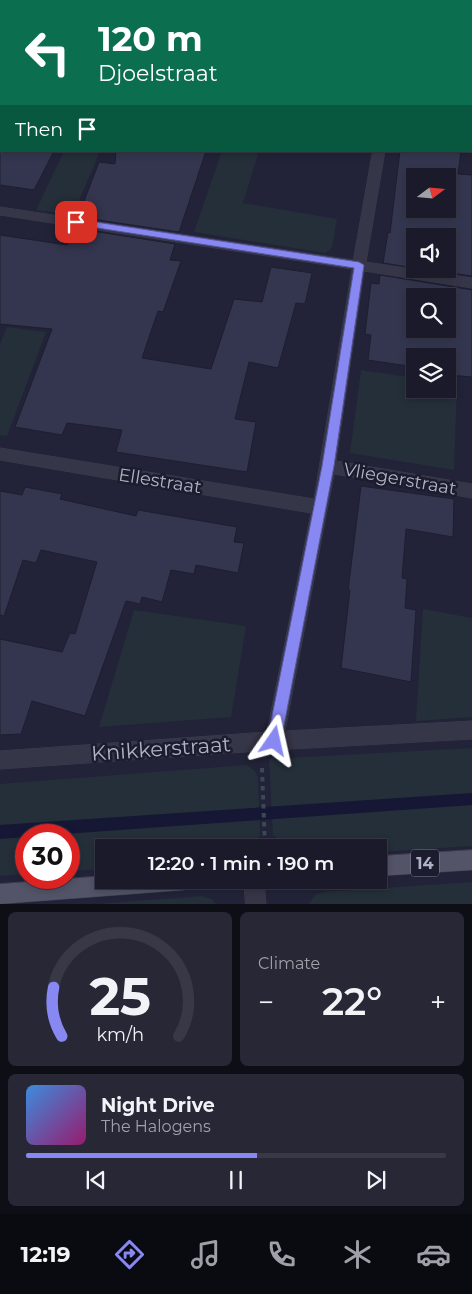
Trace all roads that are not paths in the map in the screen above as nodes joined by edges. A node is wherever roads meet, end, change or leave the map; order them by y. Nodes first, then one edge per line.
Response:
1 (379, 152) edge
2 (0, 211) edge
3 (359, 265) junction
4 (472, 283) edge
5 (0, 454) edge
6 (328, 466) junction
7 (472, 491) edge
8 (319, 507) junction
9 (472, 730) edge
10 (274, 741) junction
11 (0, 760) edge
12 (472, 860) edge
13 (387, 865) edge
14 (95, 887) edge
15 (255, 889) edge
16 (0, 894) edge
17 (256, 904) edge

1 - 3 street
2 - 3 street
3 - 4 street
3 - 6 street
5 - 8 street, Ellestraat
6 - 7 street, Vliegerstraat
6 - 8 street
8 - 10 street
9 - 10 street, Knikkerstraat
10 - 11 street, Knikkerstraat
12 - 13 main road, 14
14 - 16 main road
15 - 17 street

